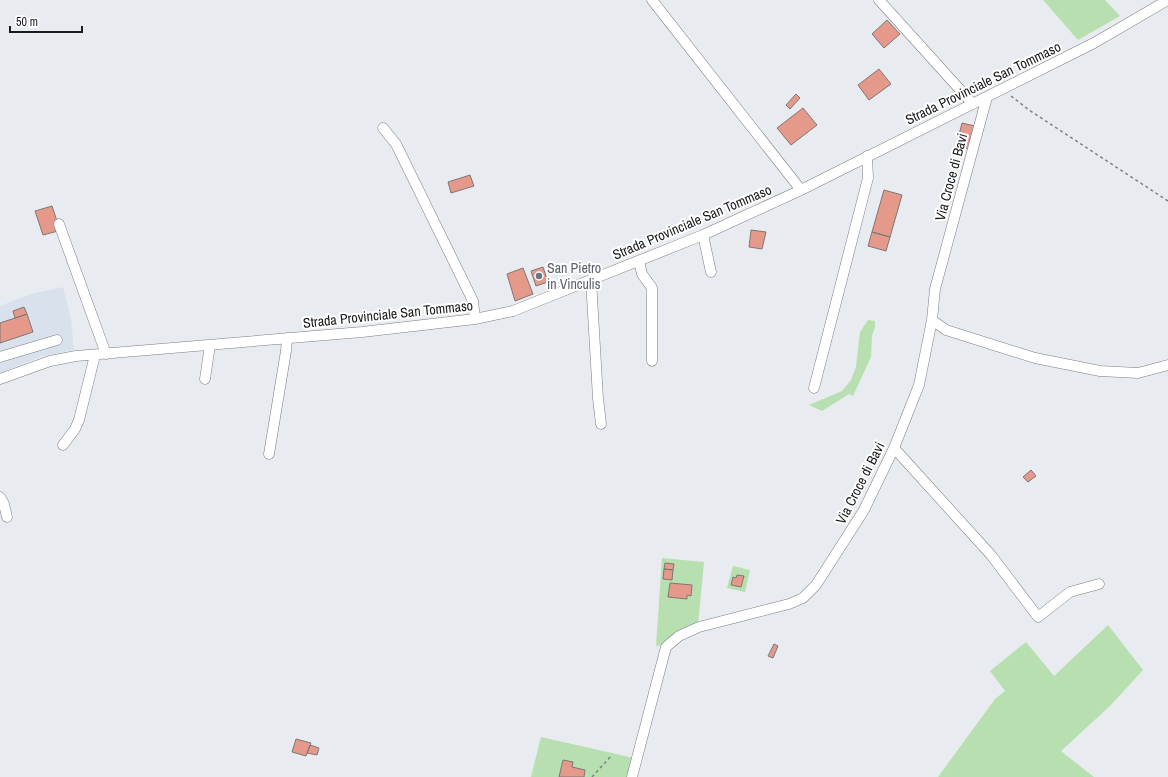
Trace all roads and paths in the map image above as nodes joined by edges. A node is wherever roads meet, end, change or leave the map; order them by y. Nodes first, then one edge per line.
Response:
1 (652, 0) edge
2 (879, 0) edge
3 (1168, 0) edge
4 (1004, 88) junction
5 (987, 97) junction
6 (973, 104) junction
7 (383, 128) dead end
8 (867, 156) junction
9 (801, 190) junction
10 (1168, 201) edge
11 (59, 224) dead end
12 (703, 235) junction
13 (639, 261) junction
14 (711, 272) dead end
15 (591, 280) junction
16 (475, 319) junction
17 (932, 320) junction
18 (287, 338) junction
19 (57, 340) dead end
20 (210, 345) junction
21 (100, 354) junction
22 (0, 357) edge
23 (652, 361) dead end
24 (1168, 365) edge
25 (0, 379) edge
26 (205, 379) dead end
27 (814, 388) dead end
28 (601, 424) dead end
29 (63, 445) dead end
30 (894, 448) junction
31 (269, 454) dead end
32 (0, 497) edge
33 (7, 517) dead end
34 (1099, 584) dead end
35 (611, 756) dead end
36 (592, 777) edge
37 (632, 777) edge

1 - 9 street
2 - 6 street
3 - 4 street, Strada Provinciale San Tommaso
4 - 5 street, Strada Provinciale San Tommaso
4 - 10 path
5 - 6 street, Strada Provinciale San Tommaso
5 - 17 street, Via Croce di Bavi
6 - 8 street, Strada Provinciale San Tommaso
7 - 16 street
8 - 9 street, Strada Provinciale San Tommaso
8 - 27 street
9 - 12 street, Strada Provinciale San Tommaso
11 - 21 street
12 - 13 street, Strada Provinciale San Tommaso
12 - 14 street
13 - 15 street, Strada Provinciale San Tommaso
13 - 23 street
15 - 16 street, Strada Provinciale San Tommaso
15 - 28 street
16 - 18 street, Strada Provinciale San Tommaso
17 - 24 street
17 - 30 street, Via Croce di Bavi
18 - 20 street, Strada Provinciale San Tommaso
18 - 31 street
19 - 22 street
20 - 21 street, Strada Provinciale San Tommaso
20 - 26 street
21 - 25 street, Strada Provinciale San Tommaso
21 - 29 street
30 - 34 street
30 - 37 street, Via Croce di Bavi
32 - 33 street
35 - 36 path

